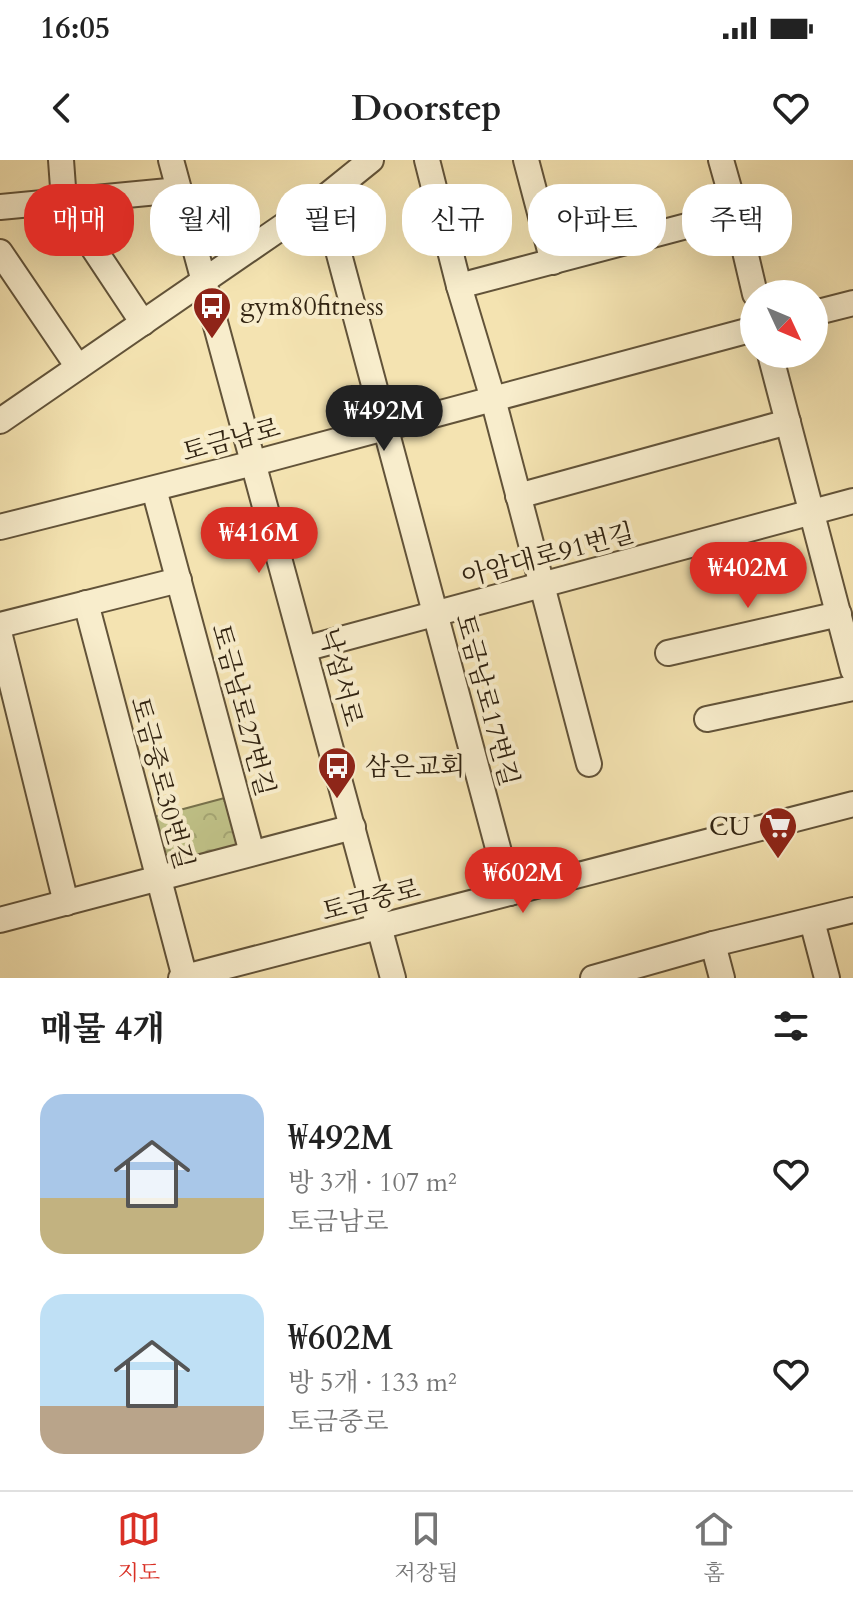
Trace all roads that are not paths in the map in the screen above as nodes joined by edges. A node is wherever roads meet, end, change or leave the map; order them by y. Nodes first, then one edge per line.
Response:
1 (61, 160) edge
2 (171, 160) edge
3 (371, 160) edge
4 (427, 160) edge
5 (526, 160) edge
6 (721, 160) edge
7 (62, 184) edge
8 (177, 184) edge
9 (341, 184) edge
10 (728, 184) edge
11 (24, 205) edge
12 (0, 207) edge
13 (682, 227) edge
14 (276, 231) edge
15 (0, 252) edge
16 (99, 256) edge
17 (197, 256) edge
18 (340, 256) edge
19 (746, 256) edge
20 (553, 262) junction
21 (752, 280) edge
22 (204, 281) junction
23 (459, 286) junction
24 (853, 303) edge
25 (828, 309) edge
26 (143, 323) junction
27 (740, 333) edge
28 (78, 367) junction
29 (774, 368) edge
30 (493, 399) junction
31 (4, 411) edge
32 (788, 422) junction
33 (386, 428) junction
34 (254, 463) junction
35 (154, 489) junction
36 (518, 496) junction
37 (853, 501) edge
38 (812, 513) junction
39 (0, 527) edge
40 (179, 580) junction
41 (542, 585) junction
42 (86, 603) junction
43 (435, 614) junction
44 (839, 614) junction
45 (0, 625) edge
46 (0, 636) edge
47 (304, 649) junction
48 (668, 653) dead end
49 (853, 670) edge
50 (853, 688) edge
51 (707, 719) dead end
52 (589, 764) dead end
53 (853, 804) edge
54 (353, 827) junction
55 (252, 853) junction
56 (159, 878) junction
57 (510, 893) junction
58 (66, 903) junction
59 (853, 910) edge
60 (0, 920) edge
61 (812, 921) junction
62 (380, 927) junction
63 (713, 944) junction
64 (184, 978) edge
65 (393, 978) edge
66 (593, 978) edge
67 (722, 978) edge
68 (827, 978) edge

1 - 7 street
2 - 8 street, 낙섬서로
3 - 9 street
4 - 23 street
5 - 20 street
6 - 10 street
11 - 12 street
13 - 20 street
14 - 22 street
15 - 28 street
16 - 26 street
17 - 22 street, 낙섬서로
18 - 33 street, 토금남로17번길
19 - 21 street
20 - 23 street
22 - 26 street
22 - 34 street, 낙섬서로
23 - 30 street
24 - 25 street
26 - 28 street
27 - 30 street, 토금남로
28 - 31 street
29 - 32 street
30 - 33 street, 토금남로
30 - 36 street
32 - 36 street
32 - 38 street
33 - 34 street, 토금남로
33 - 43 street, 토금남로17번길
34 - 35 street, 토금남로
34 - 47 street, 낙섬서로
35 - 39 street, 토금남로
35 - 40 street, 토금남로27번길
36 - 41 street
37 - 38 street, 아암대로91번길
38 - 41 street, 아암대로91번길
38 - 44 street
40 - 42 street
40 - 55 street, 토금남로27번길
41 - 43 street, 아암대로91번길
41 - 52 street
42 - 45 street
42 - 56 street, 토금중로30번길
43 - 47 street, 아암대로91번길
43 - 57 street, 토금남로17번길
44 - 48 street
44 - 49 street
46 - 58 street
47 - 54 street, 낙섬서로
50 - 51 street
53 - 57 street, 토금중로
54 - 55 street
54 - 62 street, 낙섬서로
55 - 56 street
56 - 58 street
56 - 64 street, 토금중로30번길
57 - 62 street, 토금중로
58 - 60 street
59 - 61 street
61 - 63 street
61 - 68 street
62 - 64 street, 토금중로
62 - 65 street, 낙섬서로
63 - 66 street
63 - 67 street

